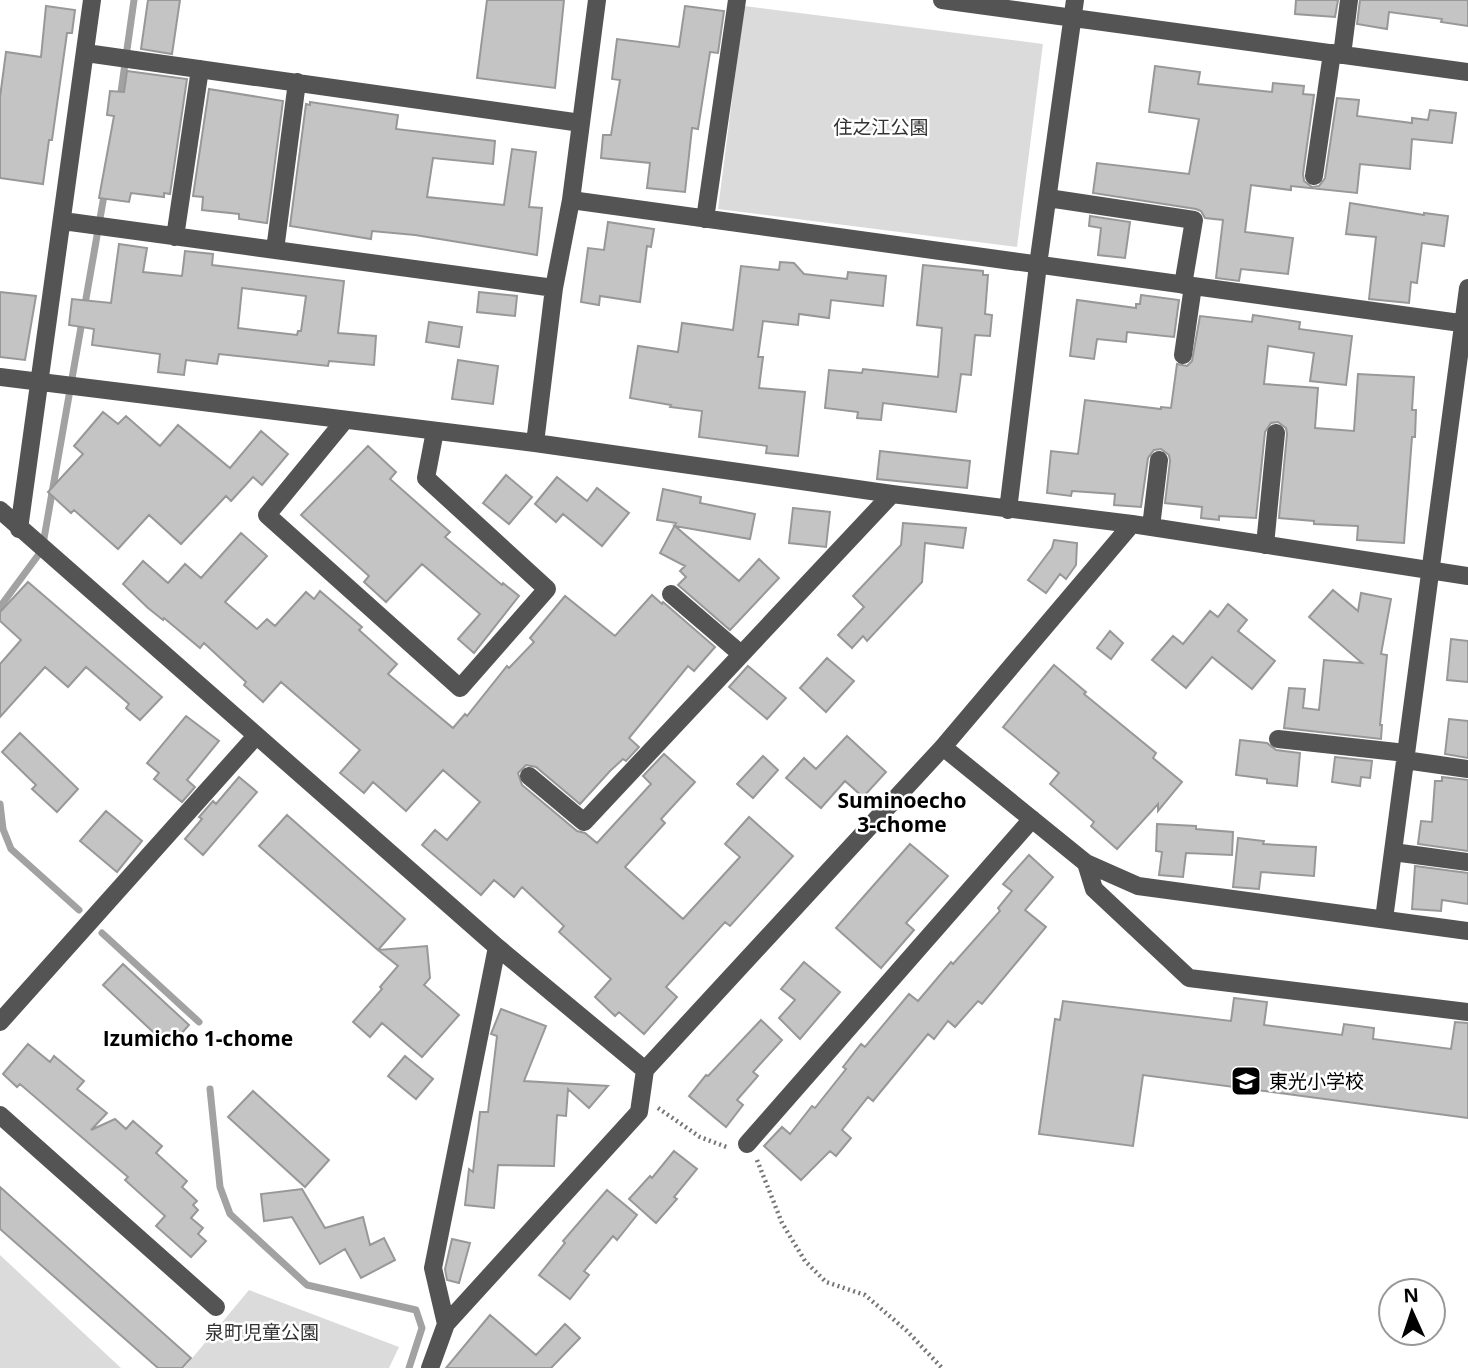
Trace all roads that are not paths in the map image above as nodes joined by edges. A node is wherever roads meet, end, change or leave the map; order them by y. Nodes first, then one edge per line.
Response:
1 (92, 0) edge
2 (597, 0) edge
3 (737, 0) edge
4 (942, 0) edge
5 (1075, 0) edge
6 (1349, 0) edge
7 (1073, 18) junction
8 (86, 53) junction
9 (1337, 54) junction
10 (200, 69) junction
11 (1468, 72) edge
12 (297, 82) junction
13 (581, 123) junction
14 (1314, 176) dead end
15 (1048, 198) junction
16 (571, 200) junction
17 (705, 219) junction
18 (63, 222) junction
19 (175, 237) junction
20 (275, 250) junction
21 (1038, 265) junction
22 (1188, 285) junction
23 (554, 288) junction
24 (1468, 288) edge
25 (1465, 323) edge
26 (1182, 355) dead end
27 (0, 377) edge
28 (38, 383) junction
29 (345, 420) junction
30 (435, 431) junction
31 (1276, 433) dead end
32 (535, 443) junction
33 (1159, 460) dead end
34 (892, 495) junction
35 (0, 510) edge
36 (1008, 510) junction
37 (1132, 524) junction
38 (1152, 527) junction
39 (19, 529) junction
40 (1265, 545) junction
41 (1430, 570) junction
42 (1468, 576) edge
43 (671, 594) dead end
44 (741, 654) junction
45 (256, 736) junction
46 (1278, 739) dead end
47 (943, 747) junction
48 (1405, 757) junction
49 (1468, 769) edge
50 (529, 776) dead end
51 (1032, 819) junction
52 (1392, 852) junction
53 (1468, 862) edge
54 (1086, 863) junction
55 (1384, 919) junction
56 (1468, 931) edge
57 (498, 947) junction
58 (1468, 1012) edge
59 (0, 1022) edge
60 (645, 1070) junction
61 (0, 1115) edge
62 (747, 1144) road end
63 (216, 1307) dead end
64 (446, 1324) junction
65 (430, 1368) edge

1 - 8 street
2 - 13 street
3 - 17 street
4 - 7 street
5 - 7 street
6 - 9 street
7 - 9 street
7 - 15 street
8 - 10 street
8 - 18 street
9 - 11 street
9 - 14 street
10 - 12 street
10 - 19 street
12 - 13 street
12 - 20 street
13 - 16 street
15 - 21 street
15 - 22 street
16 - 17 street
16 - 23 street
17 - 21 street
18 - 19 street
18 - 28 street
19 - 20 street
20 - 23 street
21 - 22 street
21 - 36 street
22 - 25 street
22 - 26 street
23 - 32 street
24 - 25 street
25 - 41 street
27 - 28 street
28 - 29 street
28 - 39 street
29 - 30 street
29 - 30 street
30 - 32 street
31 - 40 street
32 - 34 street
33 - 38 street
34 - 36 street
34 - 44 street
35 - 39 street
36 - 37 street
37 - 38 street
37 - 47 street
38 - 40 street
39 - 45 street
40 - 41 street
41 - 42 street
41 - 48 street
43 - 44 street
44 - 50 street
45 - 57 street
45 - 59 street
46 - 48 street
47 - 51 street
47 - 60 street
48 - 49 street
48 - 52 street
51 - 54 street
51 - 62 street
52 - 53 street
52 - 55 street
54 - 55 street
54 - 58 street
55 - 56 street
57 - 60 street
57 - 64 street
60 - 64 street
61 - 63 street
64 - 65 street

